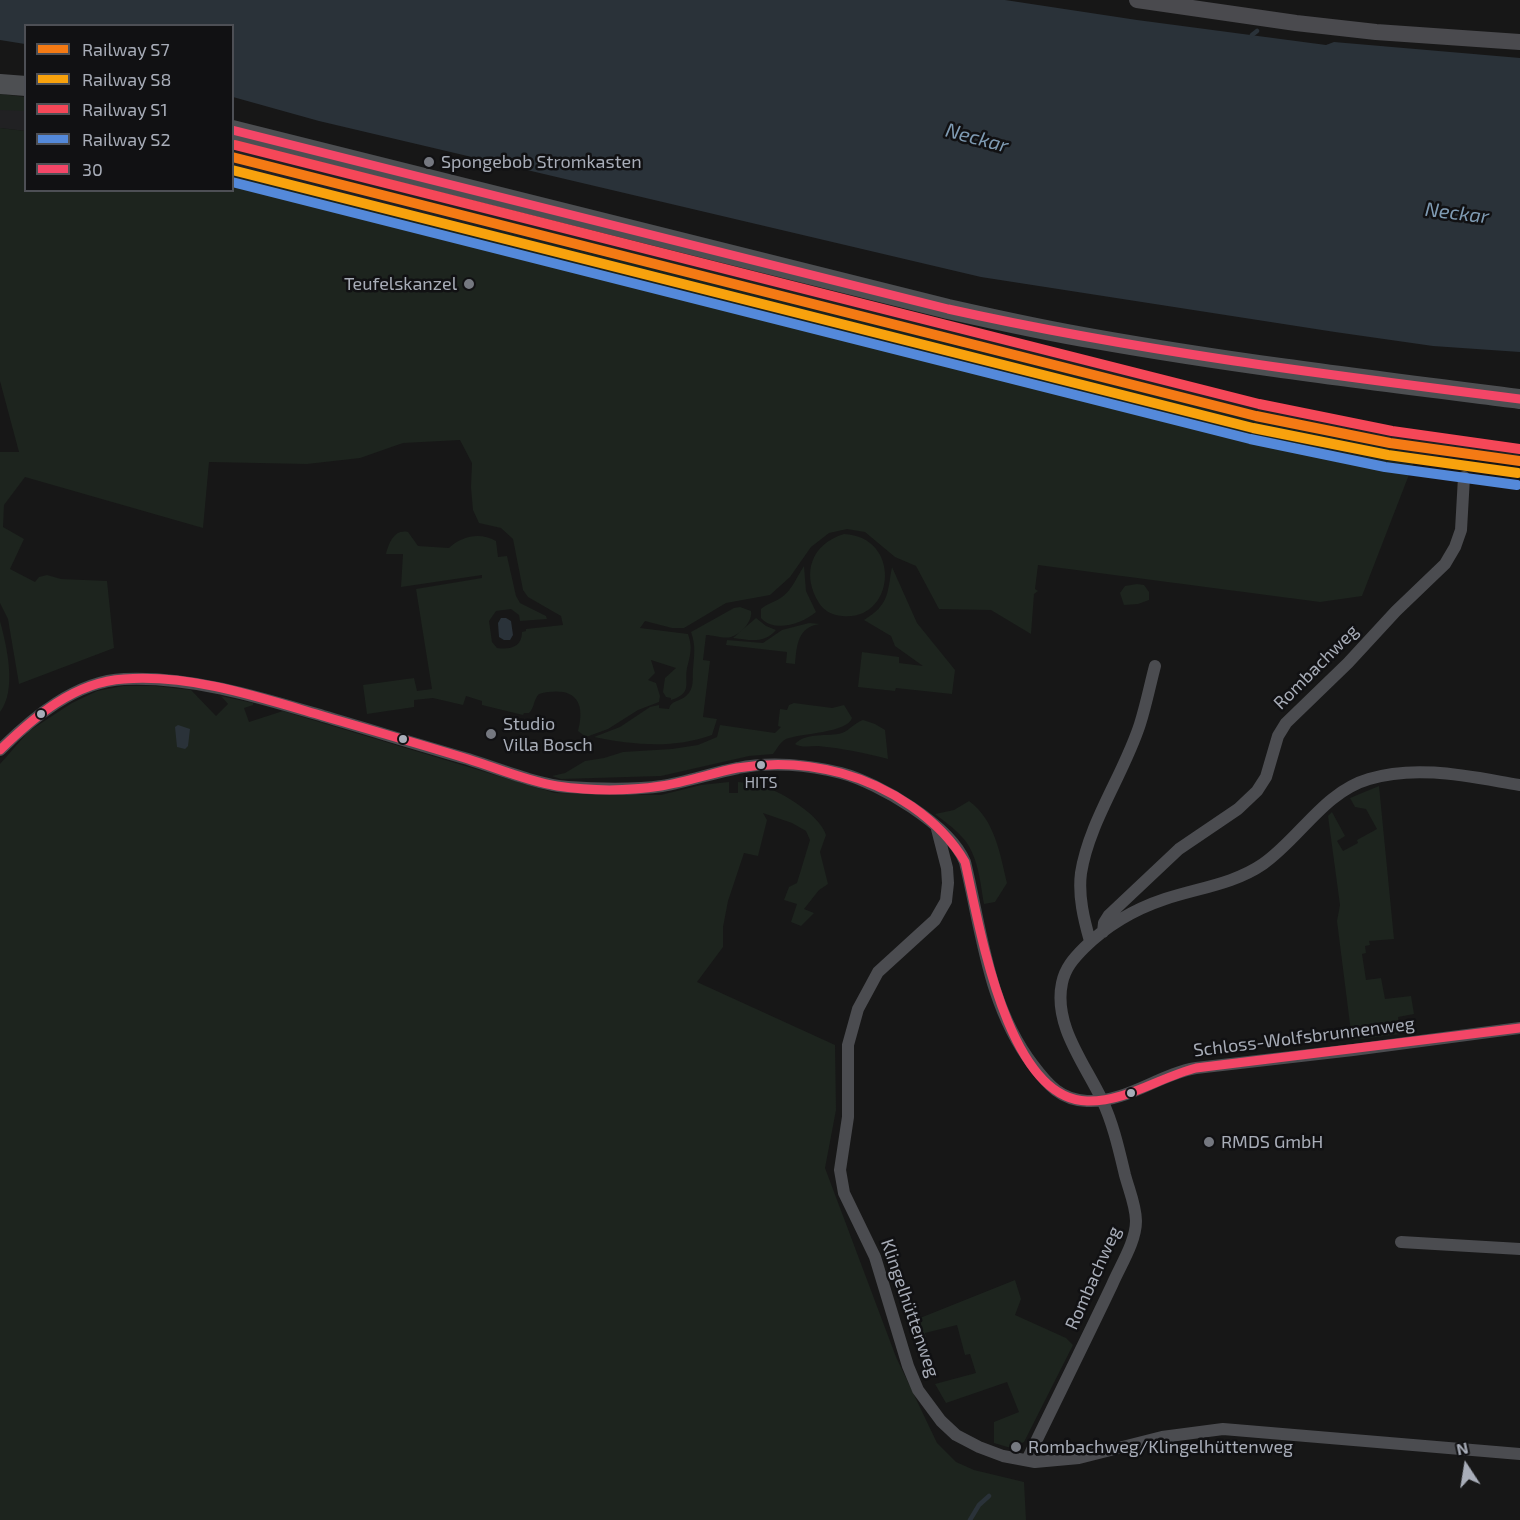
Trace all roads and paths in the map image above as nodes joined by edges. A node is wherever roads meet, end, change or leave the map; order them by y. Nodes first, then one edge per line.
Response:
1 (1137, 0) edge
2 (1520, 42) edge
3 (0, 84) edge
4 (24, 86) edge
5 (234, 130) edge
6 (1520, 399) edge
7 (1464, 477) dead end
8 (1155, 666) dead end
9 (0, 750) edge
10 (1520, 785) edge
11 (937, 829) junction
12 (1103, 932) junction
13 (1090, 941) junction
14 (1520, 1028) edge
15 (1102, 1100) junction
16 (1401, 1242) dead end
17 (1520, 1249) edge
18 (1520, 1454) edge
19 (1027, 1460) junction

1 - 2 main road
3 - 4 main road
5 - 6 main road
7 - 12 street, Rombachweg
8 - 13 street
9 - 11 street, Schloss-Wolfsbrunnenweg
10 - 12 street
11 - 15 street, Schloss-Wolfsbrunnenweg
11 - 19 street, Klingelhüttenweg
12 - 13 street, Rombachweg
13 - 15 street, Rombachweg
14 - 15 street, Schloss-Wolfsbrunnenweg
15 - 19 street, Rombachweg
16 - 17 street
18 - 19 street, Klingelhüttenweg

